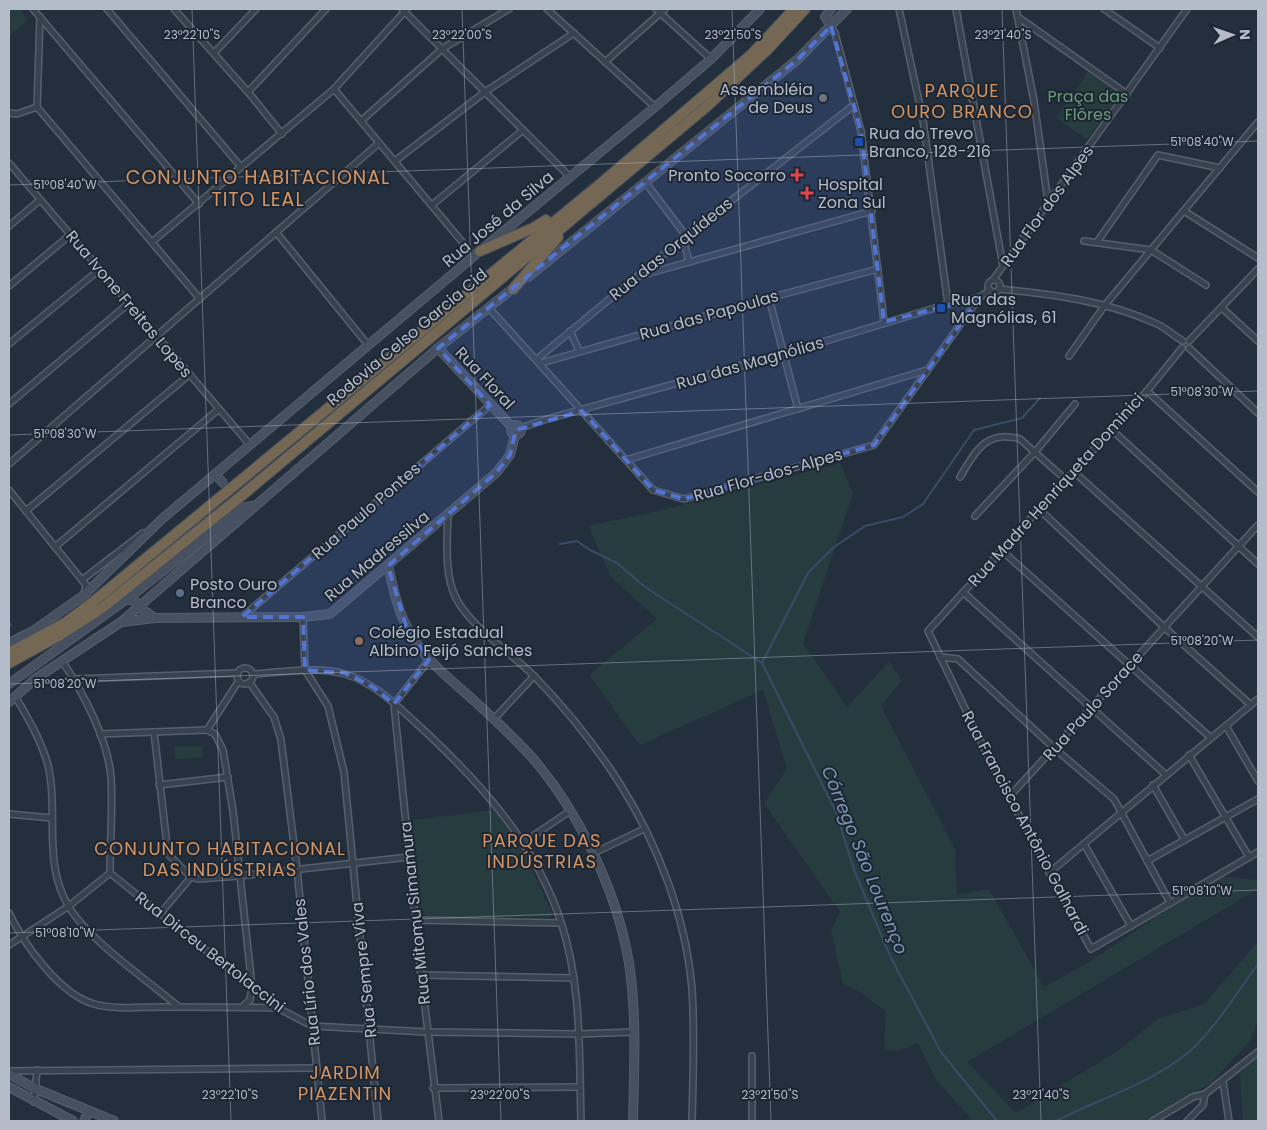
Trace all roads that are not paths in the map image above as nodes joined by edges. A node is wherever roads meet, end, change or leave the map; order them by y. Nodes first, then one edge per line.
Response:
1 (33, 9) edge
2 (107, 9) edge
3 (256, 9) edge
4 (326, 9) edge
5 (509, 9) edge
6 (548, 9) edge
7 (656, 9) edge
8 (760, 9) edge
9 (794, 9) edge
10 (805, 9) edge
11 (811, 9) edge
12 (831, 9) edge
13 (847, 9) edge
14 (899, 9) edge
15 (956, 9) edge
16 (1016, 9) edge
17 (1104, 9) edge
18 (1187, 9) edge
19 (178, 10) edge
20 (404, 10) edge
21 (663, 11) edge
22 (40, 17) junction
23 (1018, 18) junction
24 (831, 26) junction
25 (574, 33) junction
26 (1160, 48) junction
27 (768, 49) junction
28 (442, 50) junction
29 (214, 53) junction
30 (711, 59) junction
31 (605, 62) junction
32 (334, 88) junction
33 (248, 92) junction
34 (485, 92) junction
35 (1127, 94) junction
36 (854, 105) junction
37 (37, 107) junction
38 (655, 107) junction
39 (9, 113) edge
40 (361, 121) junction
41 (1258, 122) edge
42 (523, 130) junction
43 (282, 134) junction
44 (379, 142) junction
45 (395, 161) junction
46 (10, 166) edge
47 (241, 167) junction
48 (1220, 168) junction
49 (570, 177) junction
50 (605, 180) junction
51 (646, 183) junction
52 (600, 196) junction
53 (40, 200) junction
54 (1048, 202) junction
55 (199, 204) junction
56 (432, 205) junction
57 (872, 211) junction
58 (1184, 211) junction
59 (9, 226) edge
60 (276, 232) junction
61 (70, 235) junction
62 (686, 236) junction
63 (1084, 241) dead end
64 (152, 242) junction
65 (1097, 242) junction
66 (1151, 250) junction
67 (477, 254) junction
68 (1258, 258) edge
69 (689, 262) junction
70 (1004, 266) junction
71 (878, 269) junction
72 (1258, 269) edge
73 (99, 270) junction
74 (635, 277) junction
75 (993, 280) junction
76 (1206, 285) dead end
77 (9, 286) edge
78 (513, 289) junction
79 (999, 289) junction
80 (990, 290) junction
81 (980, 297) junction
82 (769, 298) junction
83 (200, 299) junction
84 (128, 304) junction
85 (948, 304) junction
86 (1105, 305) junction
87 (489, 308) junction
88 (1222, 308) junction
89 (884, 322) junction
90 (570, 331) junction
91 (156, 337) junction
92 (1186, 341) junction
93 (1258, 342) edge
94 (9, 344) edge
95 (368, 346) junction
96 (438, 348) junction
97 (1182, 348) junction
98 (1189, 348) junction
99 (579, 351) junction
100 (783, 354) junction
101 (1069, 356) dead end
102 (539, 361) junction
103 (928, 370) junction
104 (189, 375) junction
105 (1147, 391) junction
106 (9, 404) edge
107 (1075, 404) dead end
108 (490, 405) junction
109 (219, 409) junction
110 (798, 410) junction
111 (582, 411) junction
112 (1258, 413) edge
113 (1111, 429) junction
114 (516, 430) junction
115 (250, 445) junction
116 (1035, 452) junction
117 (626, 460) junction
118 (9, 464) edge
119 (1073, 471) junction
120 (215, 474) junction
121 (960, 477) dead end
122 (1066, 479) junction
123 (223, 483) dead end
124 (9, 490) edge
125 (1258, 492) edge
126 (243, 508) junction
127 (1039, 508) junction
128 (26, 511) junction
129 (448, 514) junction
130 (975, 516) dead end
131 (162, 519) junction
132 (1258, 525) edge
133 (1239, 546) junction
134 (55, 547) junction
135 (1001, 550) junction
136 (1258, 564) edge
137 (388, 566) junction
138 (82, 580) junction
139 (1202, 587) junction
140 (962, 592) junction
141 (84, 595) junction
142 (132, 596) junction
143 (139, 607) junction
144 (242, 617) junction
145 (156, 618) junction
146 (303, 618) junction
147 (121, 622) junction
148 (1165, 628) junction
149 (928, 631) joint
150 (1258, 637) edge
151 (9, 643) edge
152 (9, 653) edge
153 (940, 657) junction
154 (429, 660) junction
155 (62, 661) junction
156 (9, 663) edge
157 (1130, 665) junction
158 (304, 670) junction
159 (237, 673) junction
160 (255, 674) junction
161 (534, 676) junction
162 (74, 679) junction
163 (238, 682) junction
164 (249, 682) junction
165 (9, 684) edge
166 (12, 699) edge
167 (1258, 699) edge
168 (394, 704) junction
169 (1251, 705) junction
170 (1091, 708) junction
171 (494, 718) junction
172 (1226, 726) junction
173 (207, 730) junction
174 (154, 732) junction
175 (100, 734) junction
176 (1211, 738) junction
177 (1054, 748) junction
178 (1189, 755) junction
179 (1166, 775) junction
180 (228, 777) junction
181 (1258, 781) edge
182 (159, 785) junction
183 (1153, 785) junction
184 (1009, 797) junction
185 (1258, 799) edge
186 (570, 811) junction
187 (1122, 813) junction
188 (9, 814) edge
189 (52, 818) junction
190 (1226, 818) junction
191 (644, 829) junction
192 (1184, 839) junction
193 (524, 842) junction
194 (1084, 844) junction
195 (1258, 852) edge
196 (594, 853) junction
197 (409, 857) junction
198 (1249, 857) junction
199 (1147, 861) junction
200 (353, 863) junction
201 (297, 869) junction
202 (110, 873) junction
203 (1049, 873) junction
204 (239, 876) junction
205 (191, 877) junction
206 (1170, 903) junction
207 (69, 906) junction
208 (9, 913) edge
209 (160, 914) junction
210 (415, 920) junction
211 (561, 923) junction
212 (1131, 926) junction
213 (21, 938) junction
214 (9, 945) edge
215 (421, 975) junction
216 (574, 978) junction
217 (252, 987) junction
218 (179, 1007) junction
219 (242, 1007) junction
220 (278, 1008) junction
221 (312, 1026) junction
222 (370, 1027) junction
223 (427, 1032) junction
224 (635, 1032) junction
225 (578, 1034) junction
226 (1258, 1052) edge
227 (752, 1056) dead end
228 (317, 1068) junction
229 (9, 1070) edge
230 (37, 1070) junction
231 (9, 1074) edge
232 (1223, 1082) junction
233 (580, 1087) junction
234 (9, 1088) edge
235 (433, 1088) junction
236 (36, 1089) junction
237 (1205, 1094) junction
238 (34, 1102) junction
239 (89, 1111) junction
240 (72, 1121) edge
241 (84, 1121) edge
242 (114, 1121) edge
243 (322, 1121) edge
244 (378, 1121) edge
245 (439, 1121) edge
246 (581, 1121) edge
247 (633, 1121) edge
248 (692, 1121) edge
249 (752, 1121) edge
250 (1153, 1121) edge
251 (1187, 1121) edge
252 (1229, 1121) edge

1 - 22 street
2 - 47 street
3 - 29 street
4 - 33 street
5 - 28 street
6 - 25 street
7 - 21 street
8 - 30 street, Rua José da Silva
9 - 50 highway, Rodovia Celso Garcia Cid
10 - 27 highway, Rodovia Celso Garcia Cid
11 - 27 highway
12 - 24 street
13 - 24 street
14 - 85 street
15 - 70 street
16 - 23 street
17 - 26 street
18 - 26 street, Rua Flor dos Alpes
19 - 29 street
20 - 28 street
20 - 32 street
21 - 30 street
21 - 31 street
22 - 37 street
22 - 55 street
23 - 35 street
23 - 54 street
24 - 36 street
24 - 51 street
25 - 31 street
25 - 34 street
26 - 35 street, Rua Flor dos Alpes
27 - 52 highway, Rodovia Celso Garcia Cid
28 - 34 street
28 - 40 street
29 - 33 street
30 - 38 street, Rua José da Silva
31 - 38 street
32 - 40 street
32 - 43 street
33 - 43 street
34 - 42 street
34 - 45 street
35 - 54 street, Rua Flor dos Alpes
36 - 57 street
36 - 62 street, Rua das Orquídeas
37 - 39 street
37 - 64 street
38 - 49 street, Rua José da Silva
40 - 44 street
41 - 48 street
42 - 49 street
42 - 56 street
43 - 47 street
44 - 45 street
44 - 60 street
45 - 56 street
46 - 53 street, Rua Ivone Freitas Lopes
47 - 55 street
48 - 58 street
48 - 65 street
49 - 67 street, Rua José da Silva
50 - 67 highway
50 - 152 highway, Rodovia Celso Garcia Cid
51 - 62 street
51 - 78 street
52 - 78 highway
52 - 156 highway, Rodovia Celso Garcia Cid
53 - 59 street
53 - 61 street, Rua Ivone Freitas Lopes
54 - 70 street, Rua Flor dos Alpes
55 - 64 street
56 - 67 street
57 - 69 street
57 - 71 street
58 - 66 street
58 - 68 street
60 - 83 street
60 - 95 street
61 - 73 street, Rua Ivone Freitas Lopes
61 - 77 street
62 - 69 street
62 - 74 street, Rua das Orquídeas
63 - 65 street
64 - 83 street
65 - 66 street
66 - 76 street
66 - 86 street
67 - 95 street, Rua José da Silva
69 - 74 street
70 - 75 street, Rua Flor dos Alpes
71 - 82 street, Rua das Papoulas
71 - 89 street
72 - 88 street
73 - 84 street, Rua Ivone Freitas Lopes
73 - 94 street
74 - 90 street, Rua das Orquídeas
75 - 79 street
75 - 80 street
78 - 87 street
79 - 80 street
79 - 86 street
80 - 81 street, Rua Flor-dos-Alpes
81 - 85 street, Rua das Magnólias
81 - 103 street, Rua Flor-dos-Alpes
82 - 99 street, Rua das Papoulas
82 - 100 street
83 - 91 street
84 - 91 street, Rua Ivone Freitas Lopes
84 - 106 street
85 - 89 street, Rua das Magnólias
86 - 92 street
86 - 101 street
87 - 96 street
87 - 102 street, Rua Flor-dos-Alpes
88 - 92 street
88 - 93 street
89 - 100 street, Rua das Magnólias
90 - 99 street
90 - 102 street, Rua das Orquídeas
91 - 104 street, Rua Ivone Freitas Lopes
91 - 118 street
92 - 97 street
92 - 98 street
95 - 115 street, Rua José da Silva
96 - 108 street, Rua Floral
96 - 126 street
97 - 98 street
97 - 105 street, Rua Madre Henriqueta Dominici
98 - 112 street
99 - 102 street, Rua das Papoulas
100 - 110 street
100 - 111 street, Rua das Magnólias
102 - 111 street, Rua Flor-dos-Alpes
103 - 110 street
103 - 117 street, Rua Flor-dos-Alpes
104 - 109 street, Rua Ivone Freitas Lopes
104 - 128 street
105 - 113 street, Rua Madre Henriqueta Dominici
105 - 125 street
107 - 116 street
108 - 114 street, Rua Floral
108 - 144 street, Rua Paulo Pontes
109 - 115 street, Rua Ivone Freitas Lopes
109 - 134 street
110 - 117 street
111 - 114 street, Rua das Magnólias
111 - 117 street, Rua Flor-dos-Alpes
113 - 119 street, Rua Madre Henriqueta Dominici
113 - 133 street
114 - 129 street, Rua Madressilva
115 - 120 street, Rua José da Silva
116 - 121 street
116 - 122 street
116 - 130 street
119 - 122 street, Rua Madre Henriqueta Dominici
119 - 139 street
120 - 123 street
120 - 131 street, Rua José da Silva
122 - 127 street, Rua Madre Henriqueta Dominici
124 - 128 street
126 - 142 street
126 - 143 street
127 - 135 street, Rua Madre Henriqueta Dominici
127 - 148 street
128 - 134 street
129 - 137 street, Rua Madressilva
129 - 161 street
131 - 138 street
131 - 141 street, Rua José da Silva
132 - 133 street, Rua Paulo Sorace
133 - 136 street
133 - 139 street, Rua Paulo Sorace
134 - 138 street
135 - 140 street, Rua Madre Henriqueta Dominici
135 - 157 street
137 - 146 street, Rua Madressilva
137 - 154 street
138 - 141 street
139 - 148 street, Rua Paulo Sorace
139 - 150 street
140 - 149 street, Rua Madre Henriqueta Dominici
140 - 170 street
141 - 151 street, Rua José da Silva
142 - 143 street
142 - 147 street
142 - 165 street
143 - 145 street
143 - 147 street
144 - 145 street, Rua Madressilva
144 - 146 street, Rua Madressilva
145 - 147 street, Rua Madressilva
146 - 158 street
147 - 155 street
148 - 157 street, Rua Paulo Sorace
148 - 169 street
149 - 153 street, Rua Francisco Antônio Galhardi
153 - 177 street
153 - 184 street, Rua Francisco Antônio Galhardi
154 - 168 street
154 - 171 street
155 - 162 street
155 - 166 street
157 - 170 street, Rua Paulo Sorace
157 - 176 street
158 - 160 street
158 - 168 street
158 - 200 street, Rua Sempre Viva
159 - 160 street
159 - 162 street
159 - 163 street
160 - 164 street
161 - 171 street
161 - 191 street
162 - 175 street
163 - 164 street
163 - 173 street
164 - 201 street, Rua Lírio dos Vales
166 - 189 street
167 - 169 street
168 - 193 street
168 - 197 street, Rua Mitomu Simamura
169 - 172 street
170 - 177 street, Rua Paulo Sorace
170 - 179 street
171 - 186 street
172 - 176 street
172 - 181 street
173 - 174 street
173 - 180 street
174 - 175 street
174 - 182 street
175 - 202 street
176 - 178 street
177 - 184 street, Rua Paulo Sorace
177 - 187 street
178 - 179 street
178 - 190 street
179 - 183 street
180 - 182 street
180 - 204 street
182 - 205 street
183 - 187 street
183 - 192 street
184 - 203 street, Rua Francisco Antônio Galhardi
185 - 190 street
186 - 193 street
186 - 196 street
187 - 194 street
187 - 199 street
188 - 189 street
189 - 207 street
190 - 192 street
190 - 198 street
191 - 196 street
191 - 248 street
192 - 199 street
193 - 211 street
194 - 203 street
194 - 212 street
195 - 198 street, Rua Francisco Antônio Galhardi
196 - 224 street
197 - 200 street
197 - 210 street, Rua Mitomu Simamura
198 - 206 street, Rua Francisco Antônio Galhardi
199 - 206 street
200 - 201 street
200 - 222 street, Rua Sempre Viva
201 - 204 street
201 - 221 street, Rua Lírio dos Vales
202 - 207 street
202 - 209 street, Rua Dirceu Bertolaccini
203 - 212 street, Rua Francisco Antônio Galhardi
204 - 205 street
204 - 217 street
205 - 209 street
206 - 212 street, Rua Francisco Antônio Galhardi
207 - 213 street
207 - 218 street
208 - 213 street
209 - 217 street, Rua Dirceu Bertolaccini
210 - 211 street
210 - 215 street, Rua Mitomu Simamura
211 - 216 street
213 - 214 street
213 - 218 street
215 - 216 street
215 - 223 street, Rua Mitomu Simamura
216 - 225 street
217 - 219 street
217 - 220 street, Rua Dirceu Bertolaccini
218 - 219 street
219 - 220 street
220 - 221 street, Rua Dirceu Bertolaccini
221 - 222 street, Rua Dirceu Bertolaccini
221 - 228 street, Rua Lírio dos Vales
222 - 223 street, Rua Dirceu Bertolaccini
222 - 244 street, Rua Sempre Viva
223 - 225 street, Rua Dirceu Bertolaccini
223 - 235 street, Rua Mitomu Simamura
224 - 225 street, Rua Dirceu Bertolaccini
224 - 247 street
225 - 233 street
226 - 232 street
227 - 249 street
228 - 230 street
228 - 243 street, Rua Lírio dos Vales
229 - 230 street
230 - 236 street
231 - 236 street
232 - 237 street
232 - 252 street
233 - 235 street
233 - 246 street
234 - 238 street
235 - 245 street, Rua Mitomu Simamura
236 - 238 street
236 - 239 street
237 - 250 street
237 - 251 street
238 - 240 street
239 - 241 street
239 - 242 street

